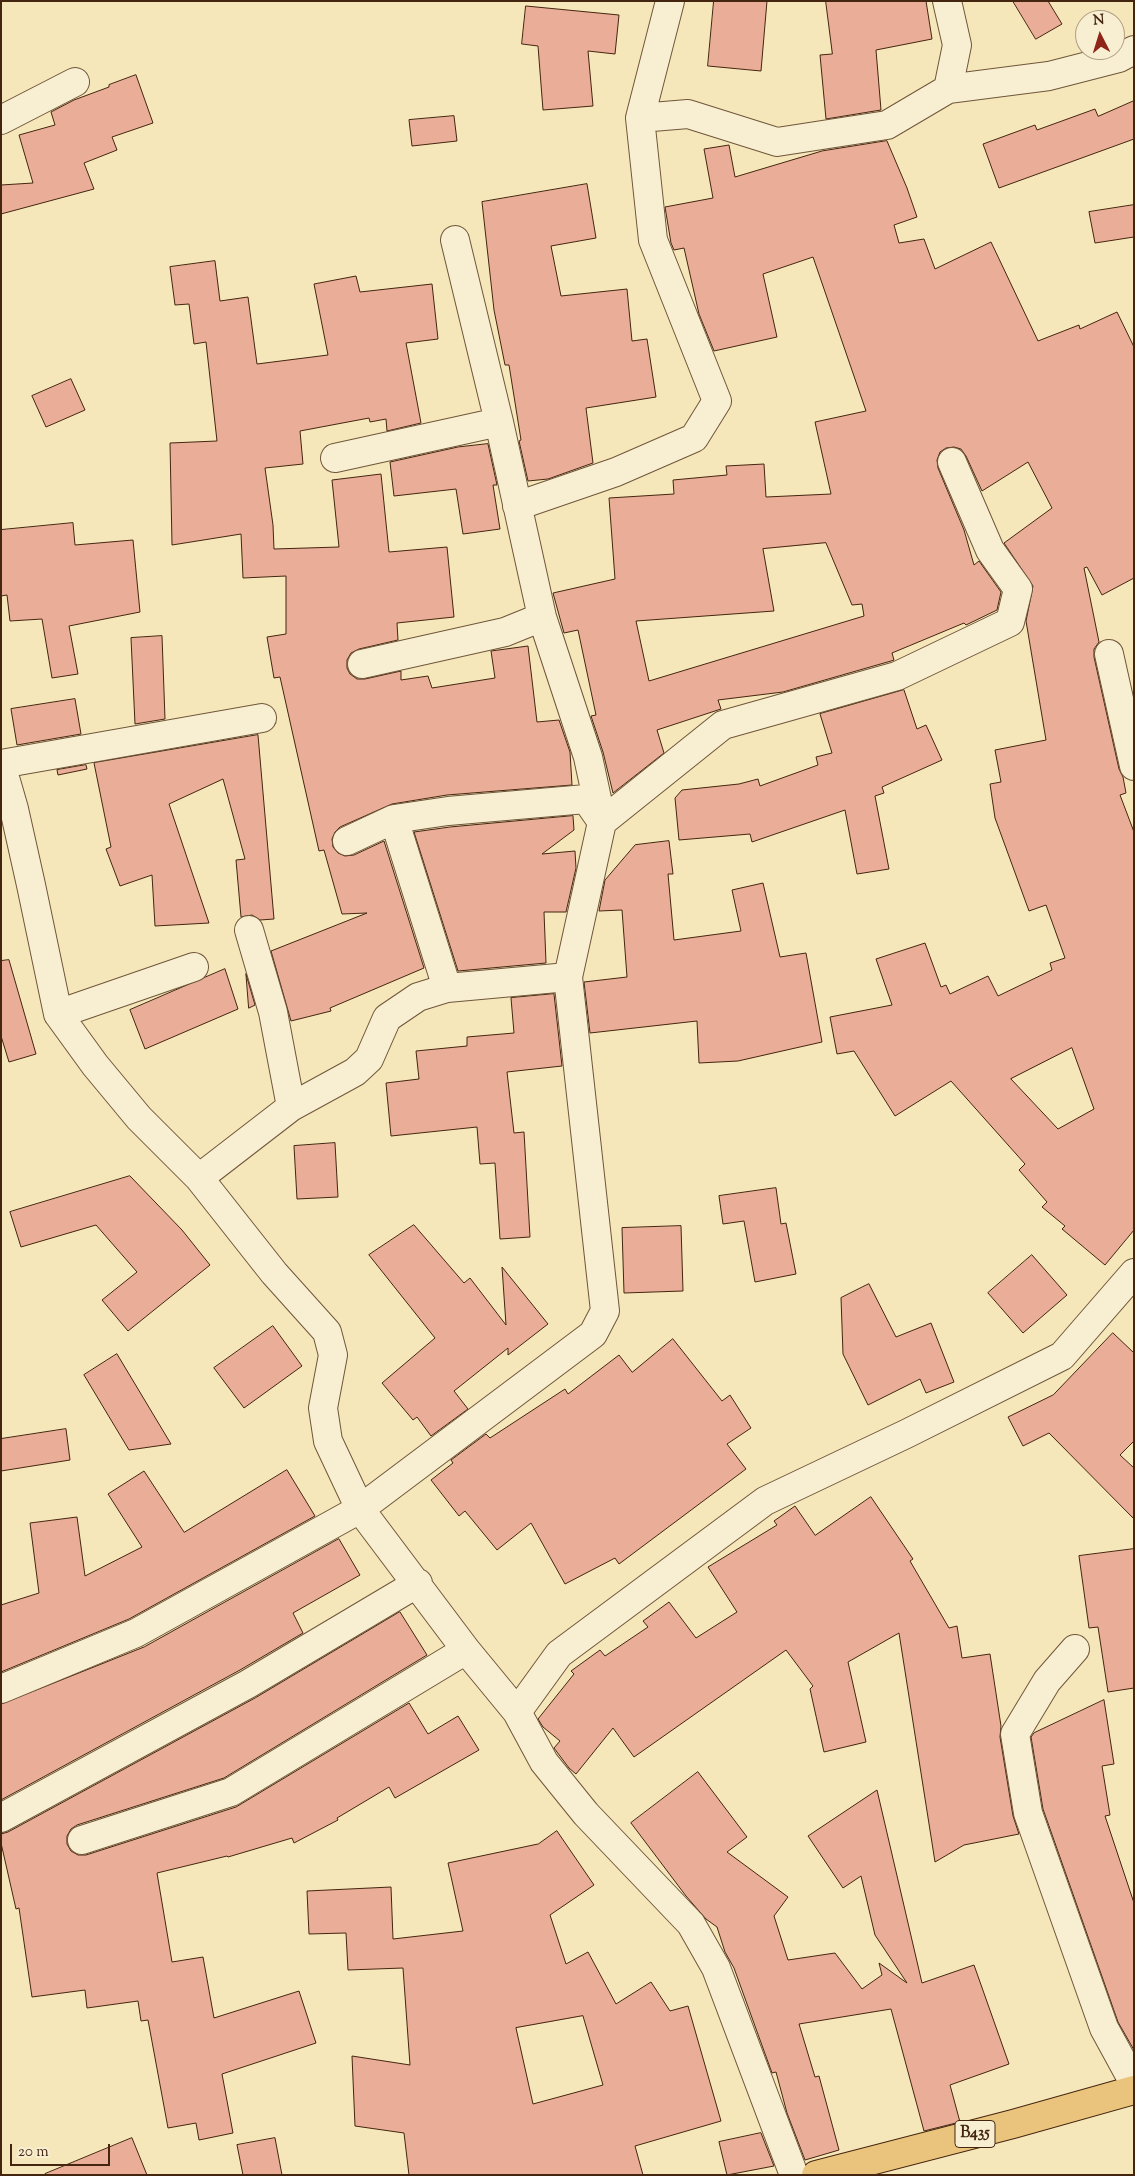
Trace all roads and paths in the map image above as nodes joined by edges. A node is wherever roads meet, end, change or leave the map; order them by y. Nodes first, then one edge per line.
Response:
1 (670, 1) edge
2 (947, 1) edge
3 (1134, 50) edge
4 (75, 82) dead end
5 (948, 89) junction
6 (640, 118) junction
7 (1, 120) edge
8 (455, 240) dead end
9 (499, 422) junction
10 (335, 458) dead end
11 (952, 462) dead end
12 (517, 506) junction
13 (542, 617) junction
14 (1109, 654) dead end
15 (362, 664) dead end
16 (262, 718) dead end
17 (1, 764) edge
18 (1134, 766) edge
19 (394, 819) junction
20 (602, 822) junction
21 (347, 841) dead end
22 (249, 930) dead end
23 (194, 966) dead end
24 (568, 977) junction
25 (447, 988) junction
26 (58, 1014) junction
27 (291, 1106) junction
28 (199, 1178) junction
29 (1134, 1273) edge
30 (360, 1509) junction
31 (418, 1584) junction
32 (1075, 1649) dead end
33 (466, 1650) junction
34 (1, 1688) edge
35 (517, 1712) junction
36 (1, 1818) edge
37 (82, 1840) dead end
38 (1134, 2083) edge
39 (1134, 2090) edge
40 (820, 2174) edge
41 (794, 2175) edge

1 - 6 street
2 - 5 street
3 - 5 street
4 - 7 street
5 - 6 street
6 - 12 street
8 - 9 street
9 - 10 street
9 - 12 street
11 - 20 street
12 - 13 street
13 - 15 street
13 - 20 street
14 - 18 street
16 - 17 street
17 - 26 street
19 - 20 street
19 - 21 street
19 - 25 street
20 - 24 street
22 - 27 street
23 - 26 street
24 - 25 street
24 - 30 street
25 - 27 street
26 - 28 street
27 - 28 street
28 - 30 street
29 - 35 street
30 - 31 street
30 - 34 street
31 - 33 street
31 - 36 street
32 - 38 street
33 - 35 street
33 - 37 street
35 - 41 street
39 - 40 main road, B435

